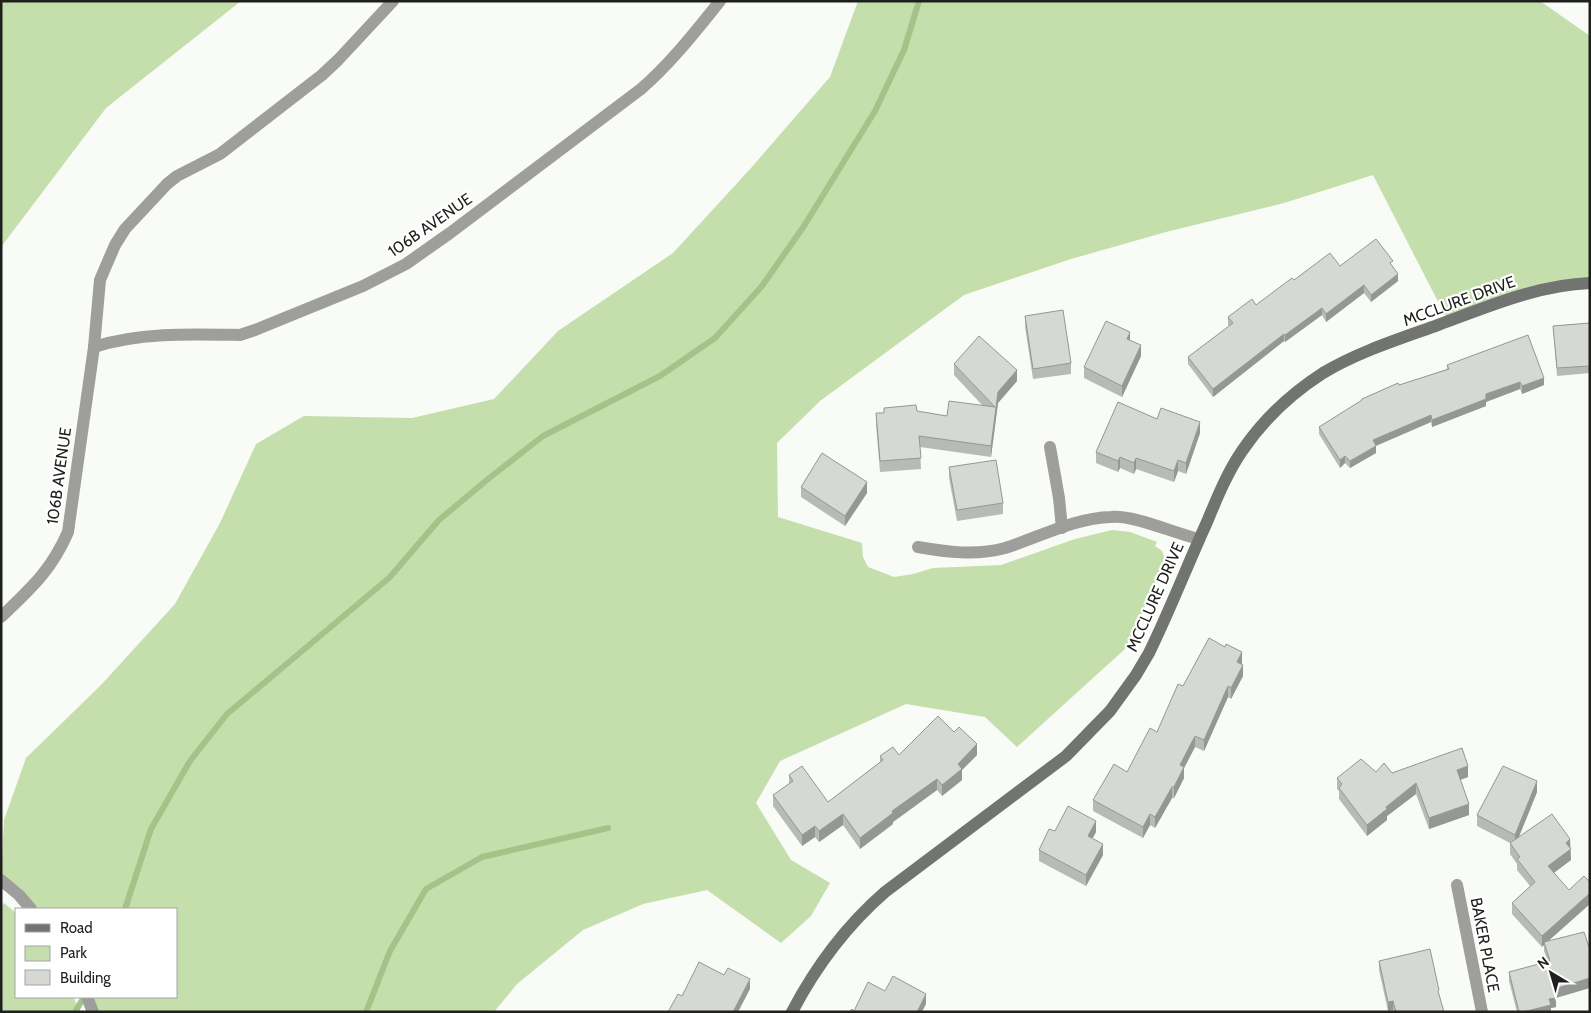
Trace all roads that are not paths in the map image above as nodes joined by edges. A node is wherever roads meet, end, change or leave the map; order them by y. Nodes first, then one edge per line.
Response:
1 (393, 1) edge
2 (720, 1) edge
3 (1590, 283) edge
4 (94, 347) junction
5 (1050, 447) dead end
6 (1062, 528) junction
7 (1199, 539) junction
8 (918, 547) dead end
9 (1, 617) edge
10 (1, 880) edge
11 (1457, 885) dead end
12 (30, 908) edge
13 (87, 998) edge
14 (93, 1012) edge
15 (792, 1012) edge
16 (1482, 1012) edge

1 - 4 street, 106B AVENUE
2 - 4 street, 106B AVENUE
3 - 7 street, MCCLURE DRIVE
4 - 9 street, 106B AVENUE
5 - 6 street
6 - 7 street
6 - 8 street
7 - 15 street, MCCLURE DRIVE
10 - 12 street
11 - 16 street, BAKER PLACE
13 - 14 street

